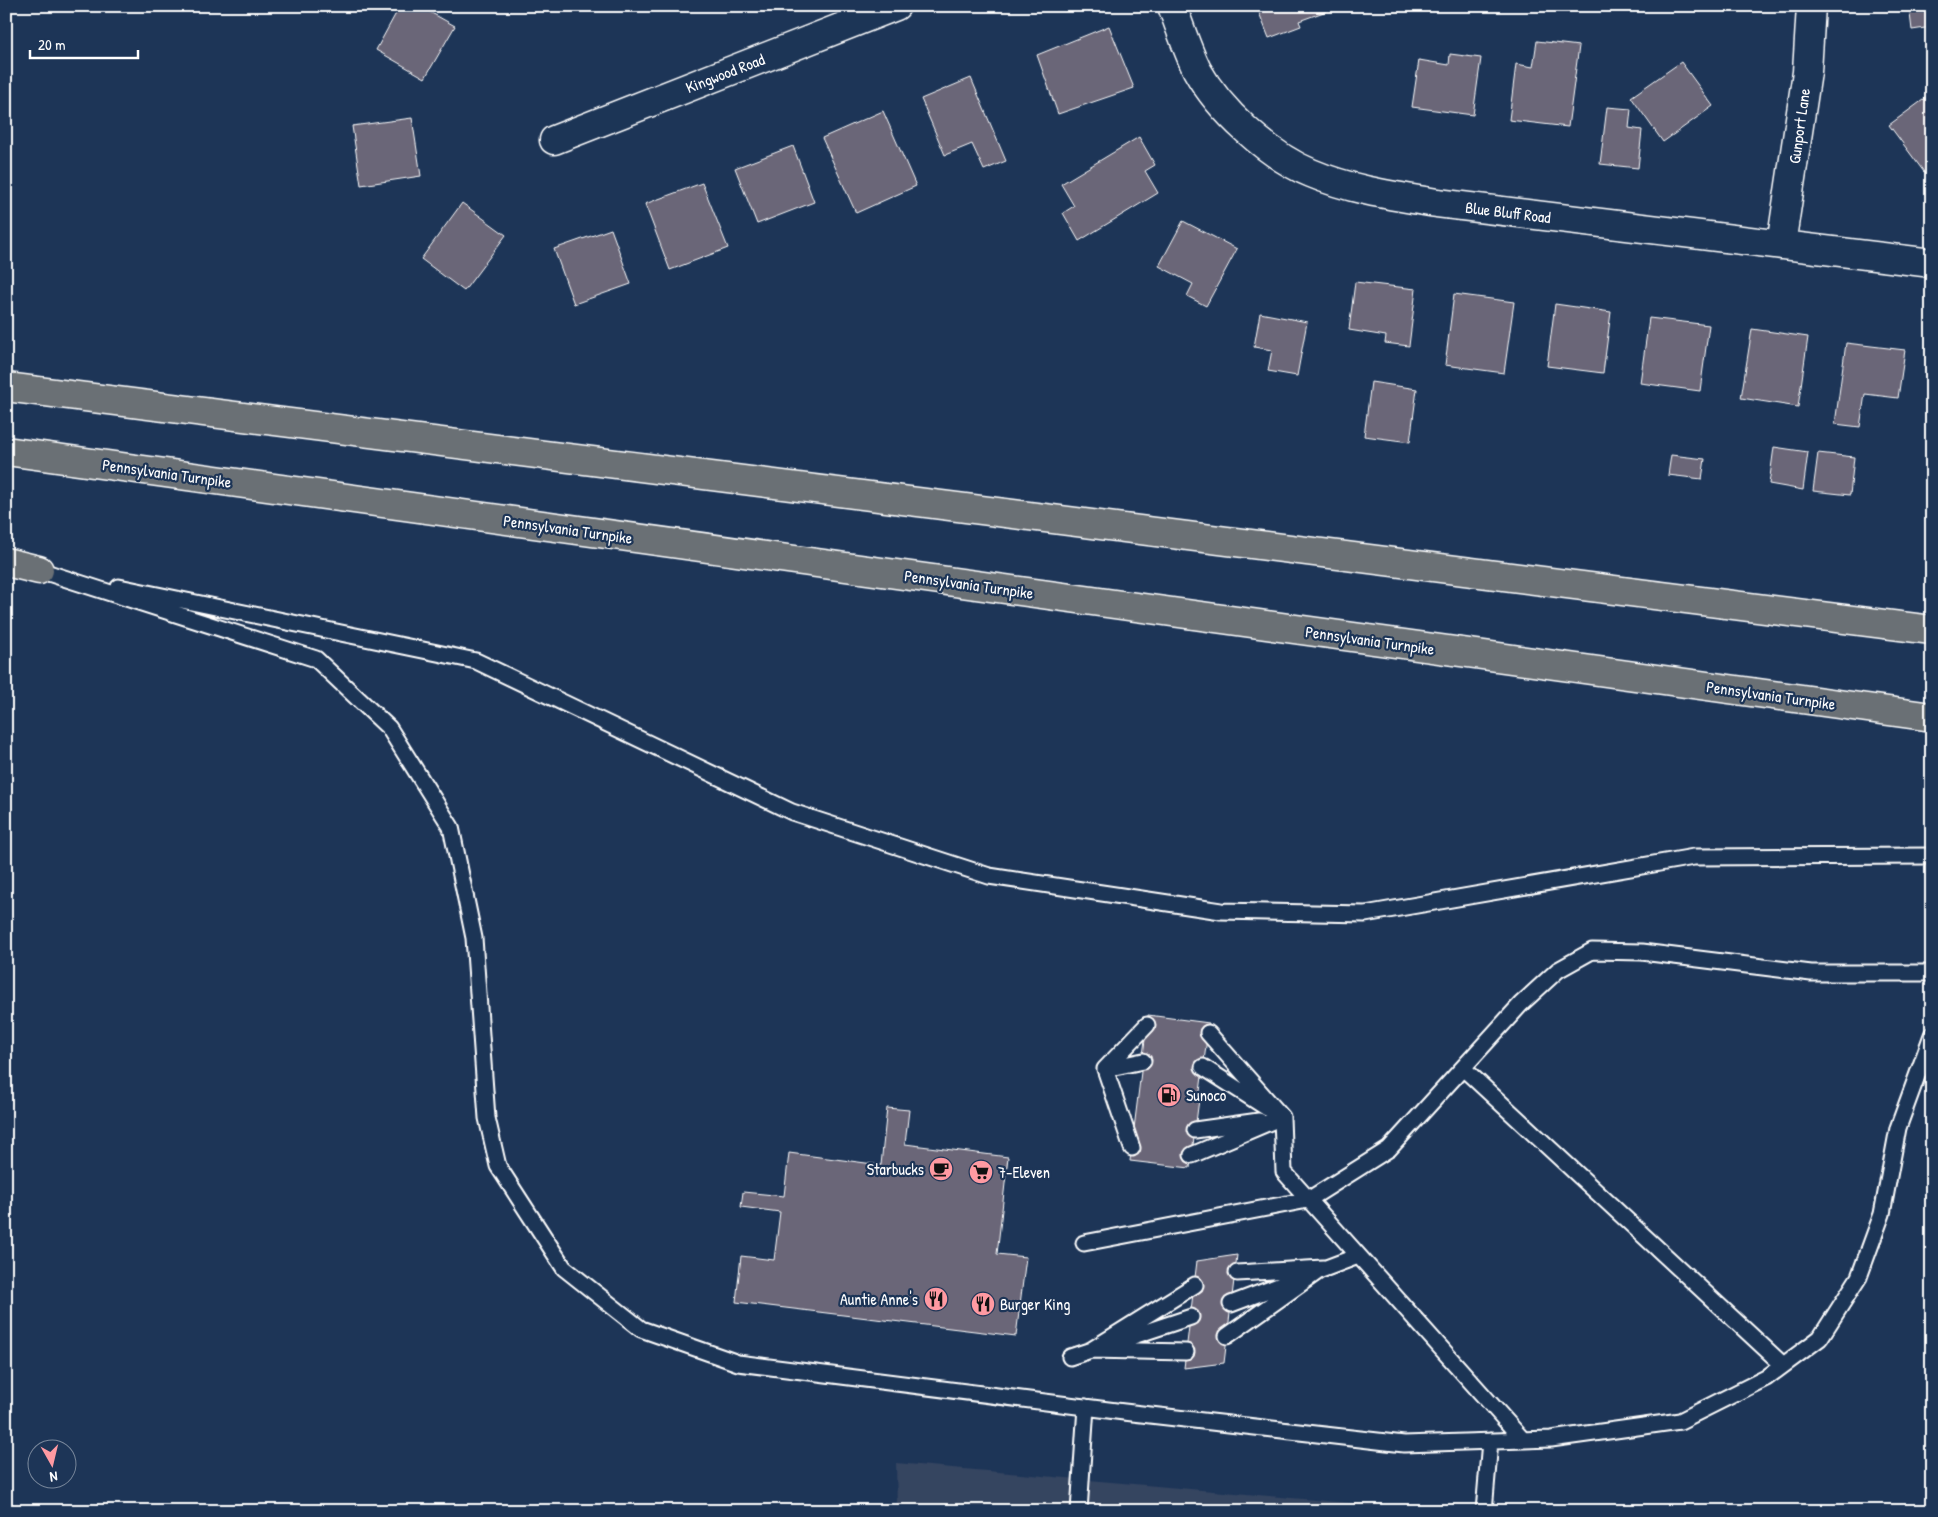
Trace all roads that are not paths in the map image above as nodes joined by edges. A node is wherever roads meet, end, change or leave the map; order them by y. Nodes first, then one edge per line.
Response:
1 (896, 6) edge
2 (1172, 6) edge
3 (1811, 6) edge
4 (554, 140) dead end
5 (1781, 245) junction
6 (1932, 263) edge
7 (6, 387) edge
8 (6, 451) edge
9 (6, 562) edge
10 (39, 570) junction
11 (1932, 630) edge
12 (1932, 718) edge
13 (1932, 856) edge
14 (1932, 973) edge
15 (1147, 1025) dead end
16 (1208, 1033) dead end
17 (1932, 1035) edge
18 (1143, 1061) dead end
19 (1203, 1067) dead end
20 (1463, 1068) junction
21 (1105, 1069) junction
22 (1282, 1117) junction
23 (1135, 1122) dead end
24 (1195, 1130) dead end
25 (1132, 1148) dead end
26 (1192, 1155) dead end
27 (1308, 1200) junction
28 (1084, 1243) dead end
29 (1358, 1256) junction
30 (1322, 1268) junction
31 (1237, 1273) dead end
32 (1195, 1285) dead end
33 (1231, 1304) dead end
34 (1191, 1317) dead end
35 (1227, 1336) dead end
36 (1091, 1350) junction
37 (1186, 1352) dead end
38 (1070, 1357) dead end
39 (1783, 1365) junction
40 (1086, 1407) junction
41 (1523, 1440) junction
42 (1490, 1441) junction
43 (1079, 1511) edge
44 (1484, 1511) edge

1 - 4 street, Kingwood Road
2 - 5 street, Blue Bluff Road
3 - 5 street, Gunport Lane
5 - 6 street, Blue Bluff Road
7 - 11 highway
8 - 12 highway, Pennsylvania Turnpike
9 - 10 highway
10 - 13 lane
10 - 40 lane
14 - 20 lane
15 - 21 lane
16 - 22 lane
17 - 39 lane
18 - 21 lane
19 - 22 lane
20 - 27 lane
20 - 39 lane
21 - 23 lane
21 - 25 lane
22 - 24 lane
22 - 26 lane
22 - 27 lane
27 - 28 lane
27 - 29 lane
29 - 30 lane
29 - 41 lane
30 - 31 lane
30 - 33 lane
30 - 35 lane
32 - 36 lane
34 - 36 lane
36 - 37 lane
36 - 38 lane
39 - 41 lane
40 - 42 lane
40 - 43 lane
41 - 42 lane
42 - 44 lane

